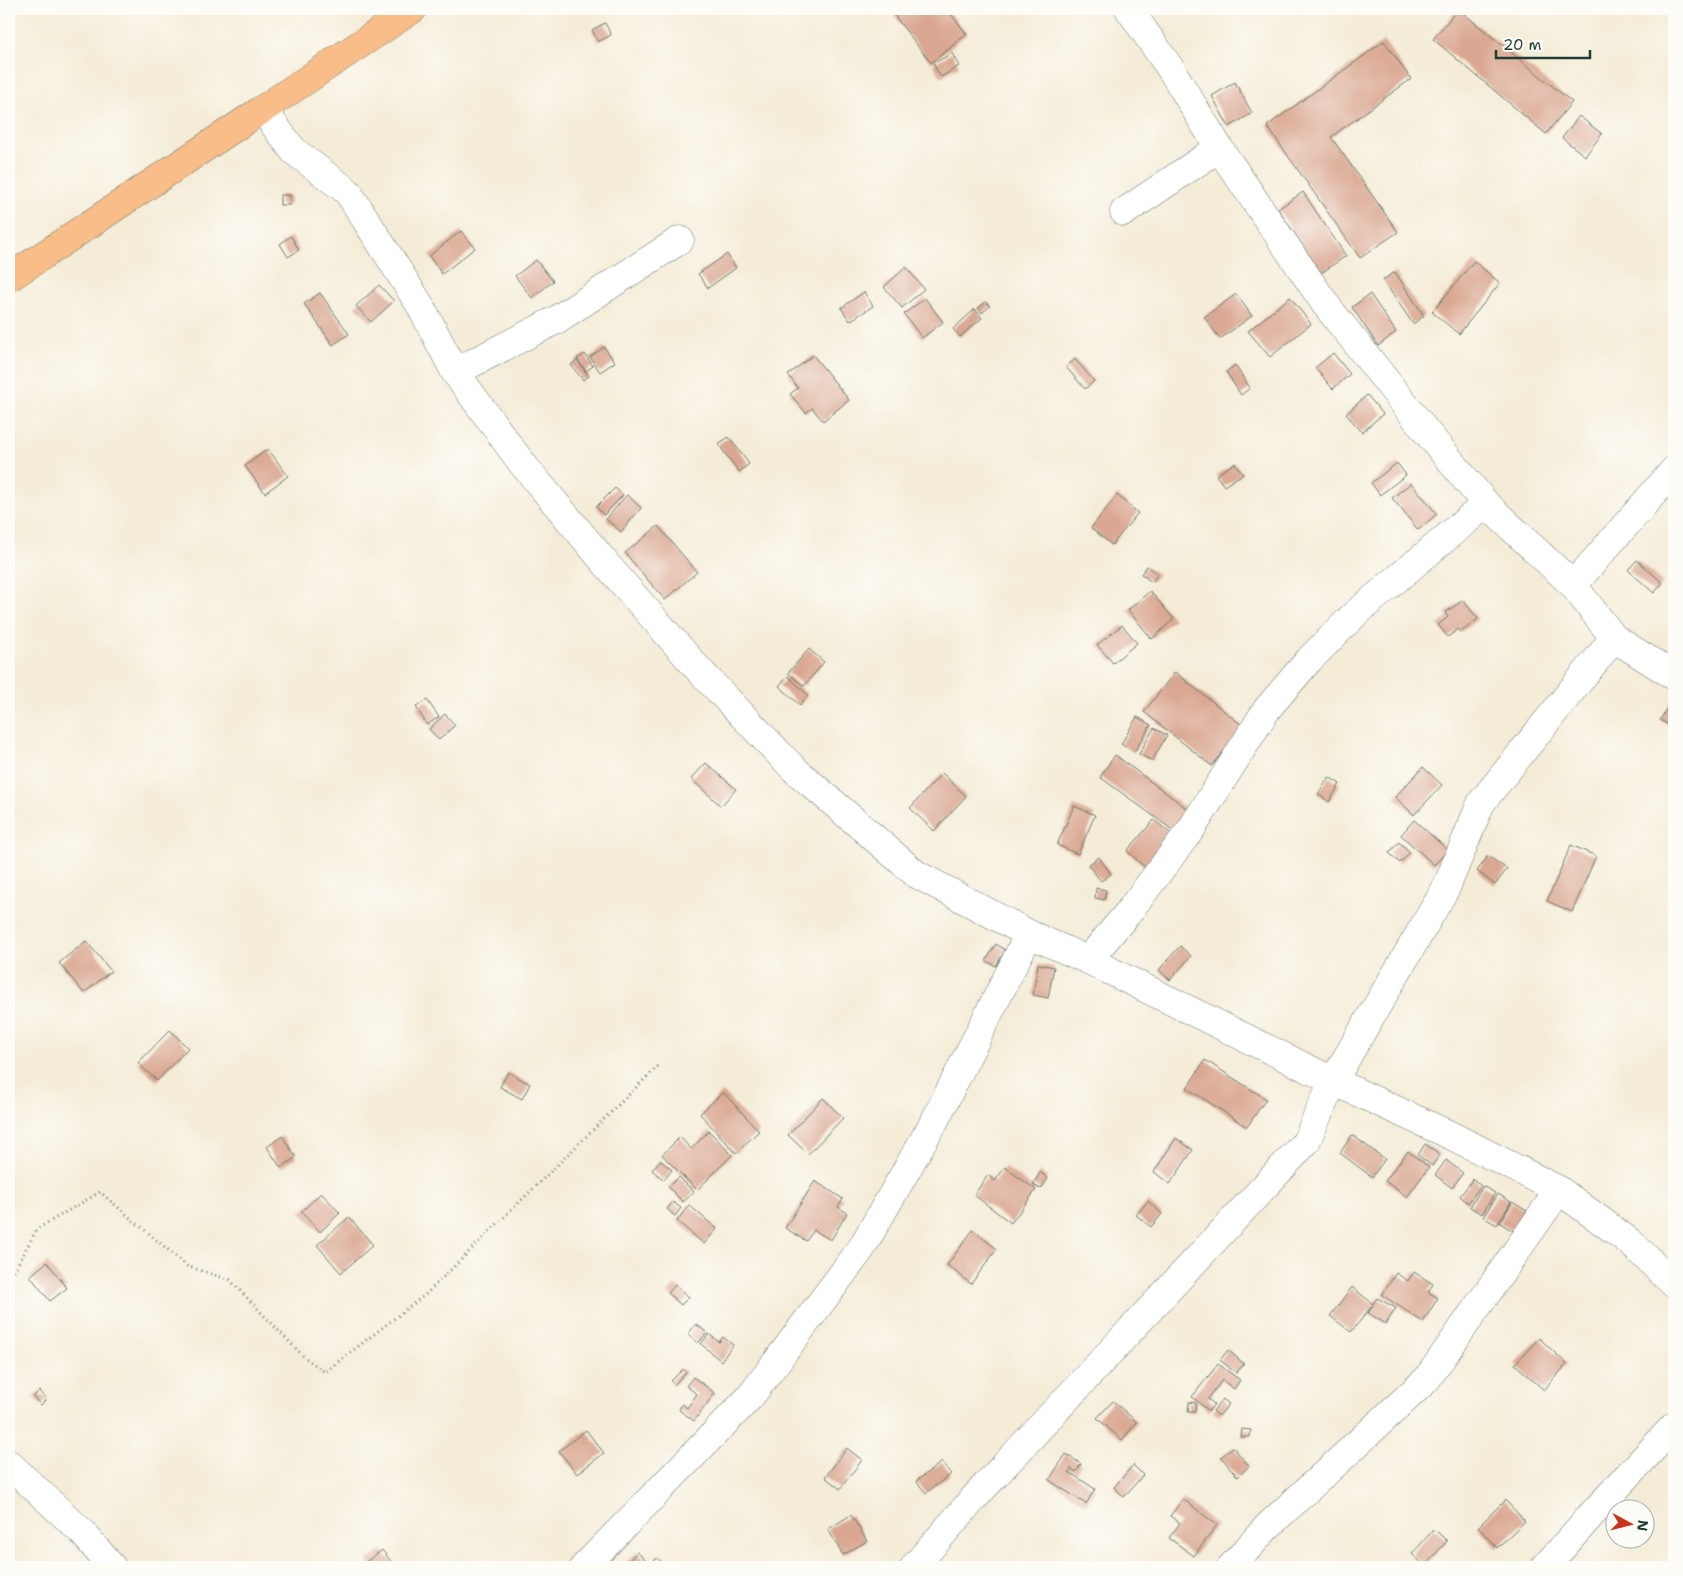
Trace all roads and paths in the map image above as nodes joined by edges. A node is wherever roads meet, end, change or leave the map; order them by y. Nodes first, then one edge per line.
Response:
1 (413, 9) edge
2 (1129, 9) edge
3 (262, 109) junction
4 (1219, 148) junction
5 (1124, 212) dead end
6 (680, 240) dead end
7 (9, 278) edge
8 (455, 372) junction
9 (1674, 470) edge
10 (1486, 504) junction
11 (1574, 585) junction
12 (1614, 638) junction
13 (1674, 676) edge
14 (1029, 934) junction
15 (1088, 960) junction
16 (660, 1064) dead end
17 (1333, 1081) junction
18 (1559, 1190) junction
19 (9, 1280) edge
20 (1674, 1284) edge
21 (1674, 1426) edge
22 (9, 1464) edge
23 (111, 1567) edge
24 (584, 1567) edge
25 (914, 1567) edge
26 (1231, 1567) edge
27 (1545, 1567) edge

1 - 3 highway
2 - 4 street
3 - 7 highway
3 - 8 street
4 - 5 street
4 - 10 street
6 - 8 street
8 - 14 street
9 - 11 street
10 - 11 street
10 - 15 street
11 - 12 street
12 - 13 street
12 - 17 street
14 - 15 street
14 - 24 street
15 - 17 street
16 - 19 path
17 - 18 street
17 - 25 street
18 - 20 street
18 - 26 street
21 - 27 street
22 - 23 street

